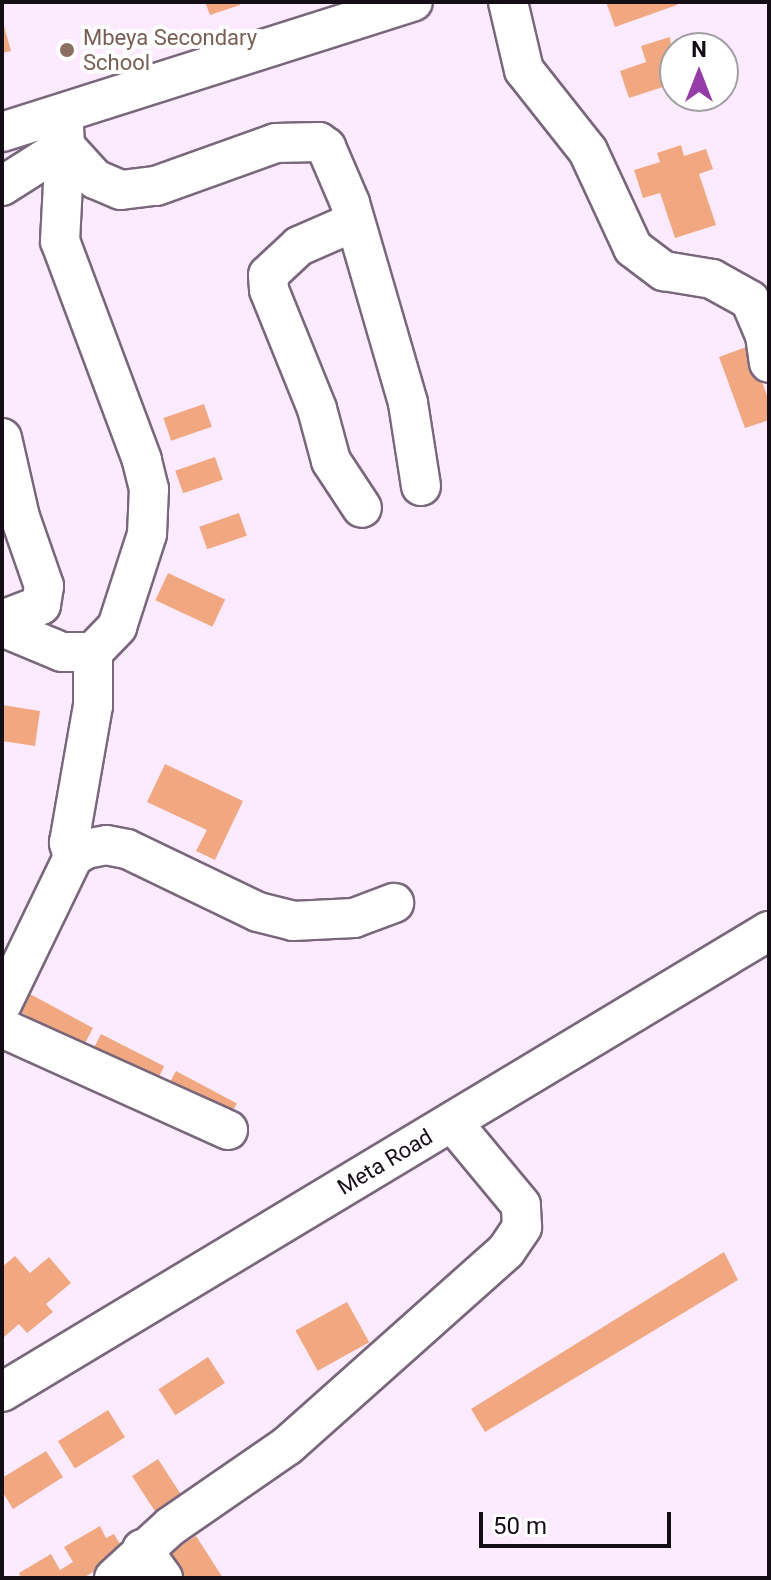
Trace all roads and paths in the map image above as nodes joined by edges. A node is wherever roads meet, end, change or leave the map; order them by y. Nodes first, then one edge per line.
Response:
1 (413, 2) edge
2 (508, 2) edge
3 (64, 129) junction
4 (2, 132) edge
5 (2, 186) edge
6 (354, 222) junction
7 (769, 363) edge
8 (2, 438) edge
9 (421, 486) dead end
10 (362, 508) dead end
11 (2, 620) edge
12 (2, 627) edge
13 (93, 652) junction
14 (73, 857) junction
15 (394, 903) dead end
16 (769, 931) edge
17 (2, 1004) edge
18 (2, 1028) edge
19 (452, 1122) junction
20 (228, 1130) dead end
21 (2, 1392) edge
22 (152, 1564) edge
23 (114, 1578) edge

1 - 3 street
2 - 7 street
3 - 4 street
3 - 5 street
3 - 6 street
3 - 13 street
6 - 9 street
6 - 10 street
8 - 11 street
12 - 13 street
13 - 14 street
14 - 15 street
14 - 17 street
16 - 19 street, Meta Road
18 - 20 street
19 - 21 street, Meta Road
19 - 22 street
22 - 23 street

